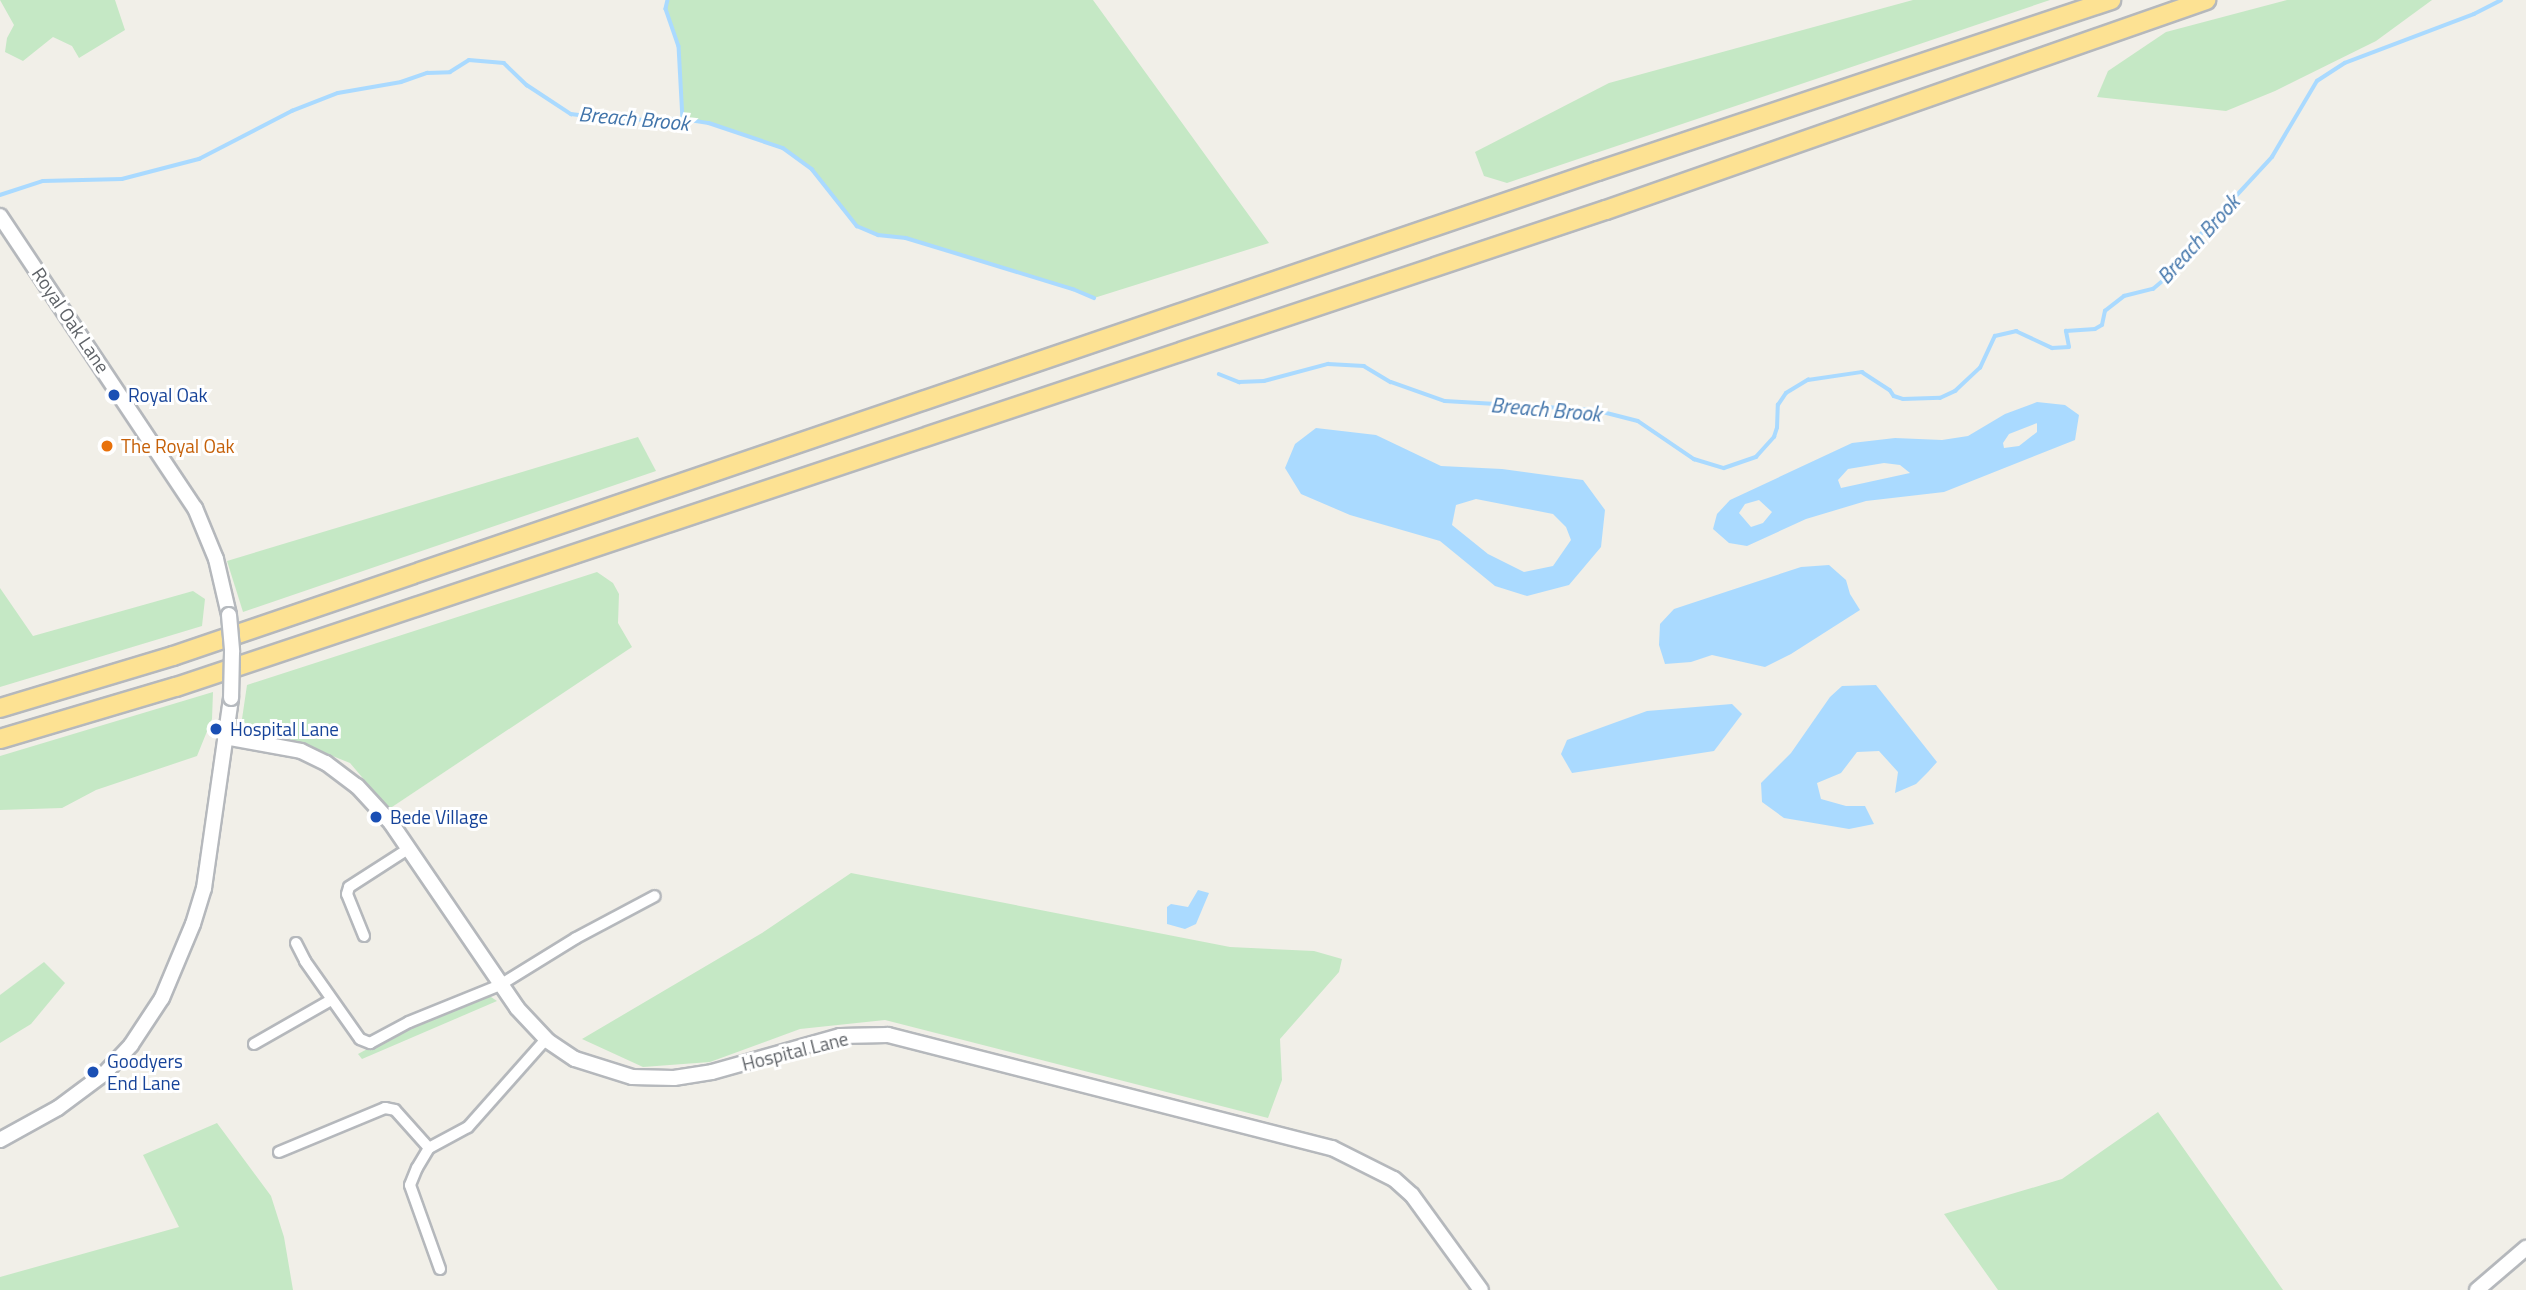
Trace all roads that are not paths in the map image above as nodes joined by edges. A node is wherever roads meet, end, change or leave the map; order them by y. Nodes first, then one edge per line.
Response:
1 (2111, 0) edge
2 (2206, 0) edge
3 (0, 216) edge
4 (0, 708) edge
5 (225, 737) junction
6 (0, 739) edge
7 (408, 849) junction
8 (655, 897) dead end
9 (364, 936) dead end
10 (296, 943) dead end
11 (500, 985) junction
12 (331, 1000) junction
13 (546, 1039) junction
14 (254, 1044) dead end
15 (0, 1140) edge
16 (429, 1148) junction
17 (279, 1152) dead end
18 (2526, 1248) edge
19 (440, 1269) dead end
20 (1481, 1290) edge
21 (2477, 1290) edge

1 - 4 highway
2 - 6 highway
3 - 5 street, Royal Oak Lane, bridge
5 - 7 street, Hospital Lane
5 - 15 street
7 - 9 street
7 - 11 street, Hospital Lane
8 - 11 street
10 - 12 street
11 - 12 street
11 - 13 street, Hospital Lane
12 - 14 street
13 - 16 street
13 - 20 street, Hospital Lane
16 - 17 street
16 - 19 street
18 - 21 street

